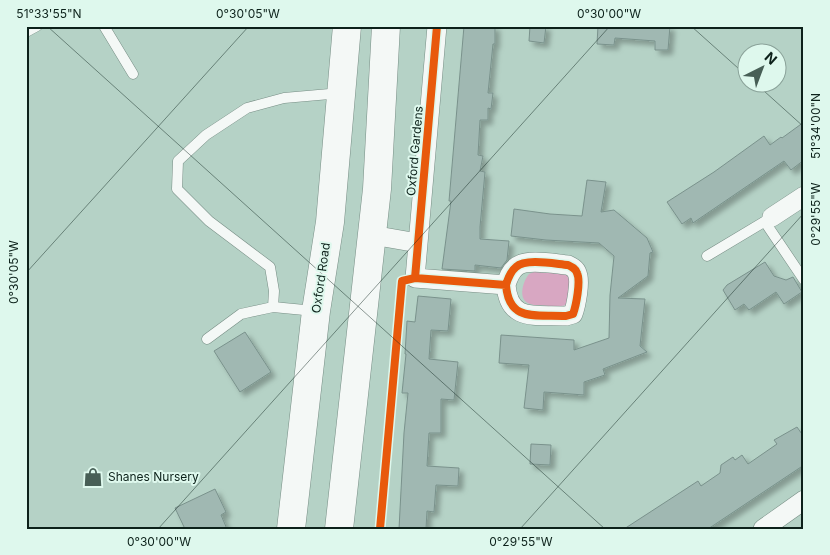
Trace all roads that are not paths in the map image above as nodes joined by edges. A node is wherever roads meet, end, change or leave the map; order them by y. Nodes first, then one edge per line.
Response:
1 (37, 26) edge
2 (104, 26) edge
3 (347, 26) edge
4 (386, 26) edge
5 (437, 26) edge
6 (26, 32) edge
7 (133, 74) dead end
8 (342, 93) junction
9 (804, 196) edge
10 (769, 219) junction
11 (372, 235) junction
12 (418, 244) junction
13 (707, 256) dead end
14 (804, 280) edge
15 (506, 285) dead end
16 (273, 307) junction
17 (316, 311) junction
18 (207, 339) dead end
19 (802, 504) edge
20 (291, 529) edge
21 (339, 529) edge
22 (764, 529) edge

1 - 6 lane
2 - 7 lane
3 - 8 highway, Oxford Road
4 - 11 highway
5 - 12 street, Oxford Gardens
8 - 16 lane
8 - 17 highway, Oxford Road
9 - 10 street
10 - 13 lane
10 - 14 lane
11 - 12 street
11 - 21 highway
12 - 15 street, Oxford Gardens
16 - 17 lane
16 - 18 lane
17 - 20 highway, Oxford Road
19 - 22 street

